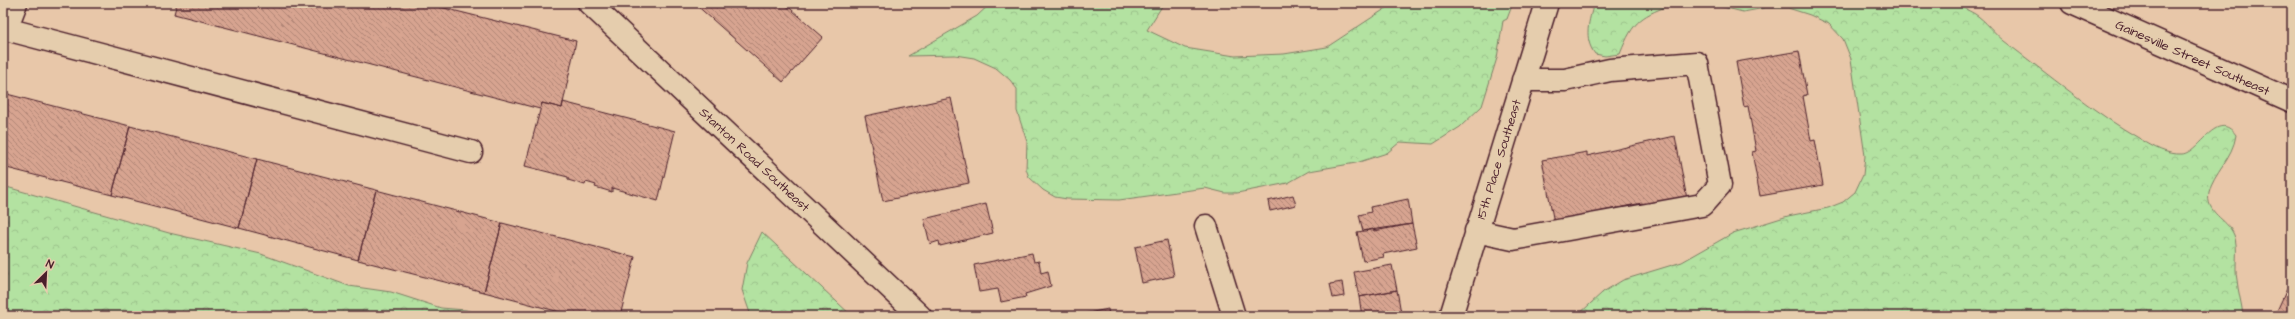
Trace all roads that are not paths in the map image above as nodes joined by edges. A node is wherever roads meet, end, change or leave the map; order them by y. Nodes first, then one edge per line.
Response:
1 (16, 3) edge
2 (589, 3) edge
3 (1547, 3) edge
4 (2072, 3) edge
5 (1523, 80) junction
6 (2292, 101) edge
7 (471, 152) dead end
8 (1206, 226) dead end
9 (1476, 231) junction
10 (920, 316) edge
11 (1234, 316) edge
12 (1451, 316) edge

1 - 7 street
2 - 10 street, Stanton Road Southeast
3 - 5 street, 15th Place Southeast
4 - 6 street, Gainesville Street Southeast
5 - 9 street, 15th Place Southeast
5 - 9 street
8 - 11 street
9 - 12 street, 15th Place Southeast

